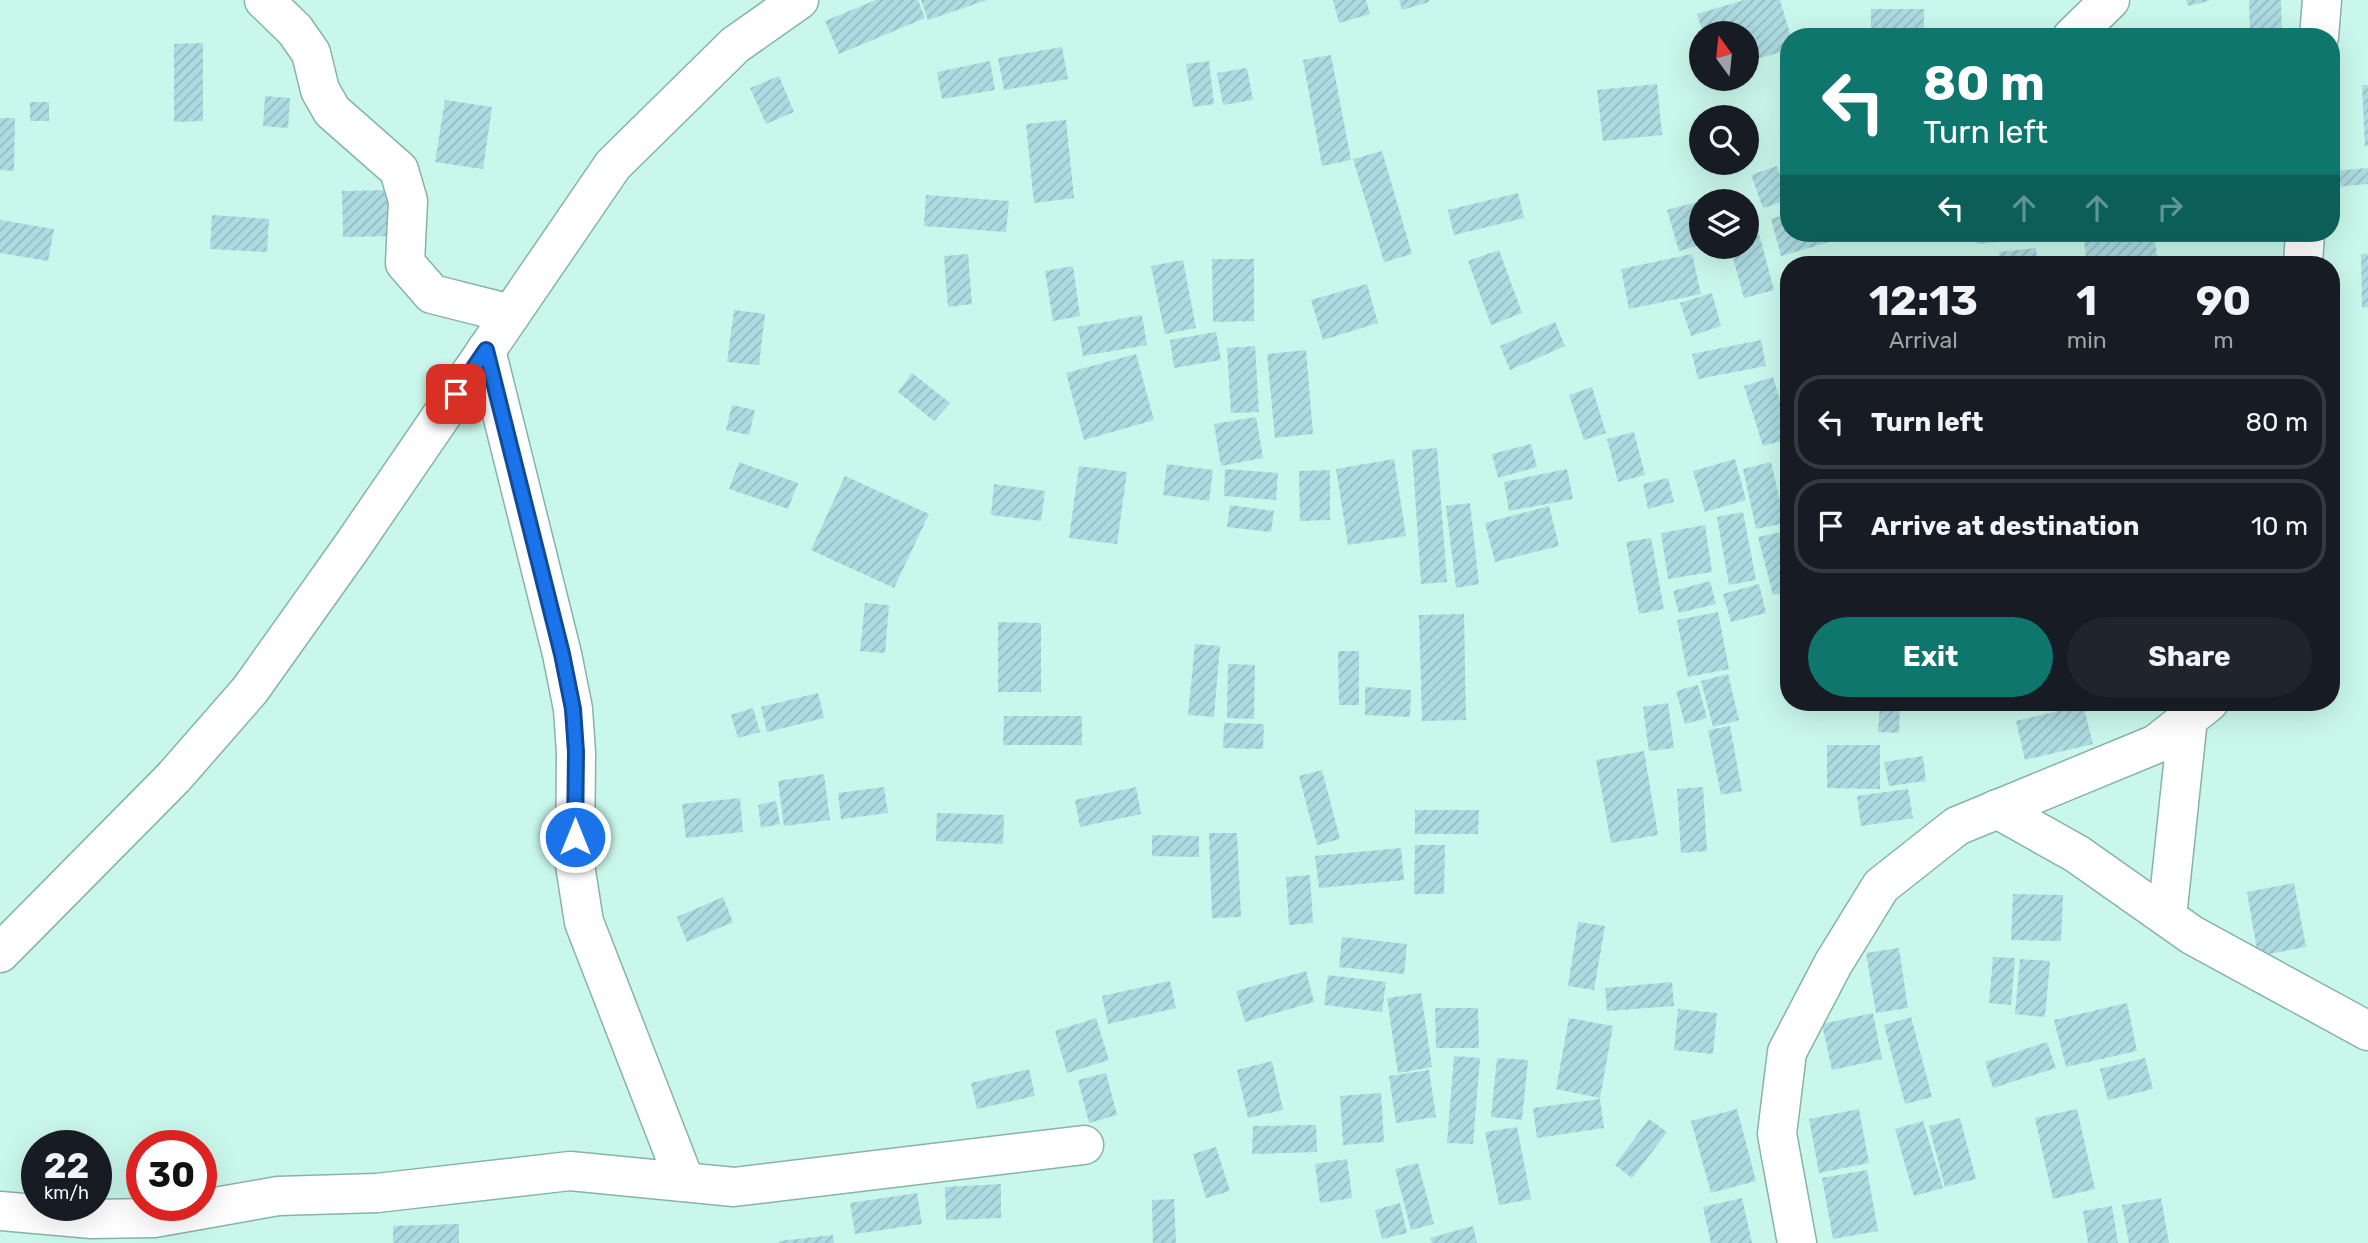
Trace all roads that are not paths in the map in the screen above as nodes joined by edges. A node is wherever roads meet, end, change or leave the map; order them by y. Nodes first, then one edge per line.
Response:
1 (264, 0) edge
2 (799, 0) edge
3 (2110, 0) edge
4 (2322, 0) edge
5 (2081, 28) edge
6 (2320, 28) edge
7 (511, 314) junction
8 (486, 350) junction
9 (2198, 711) edge
10 (2199, 711) edge
11 (1997, 809) junction
12 (2167, 918) junction
13 (0, 953) edge
14 (2368, 1031) edge
15 (1084, 1145) dead end
16 (685, 1182) junction
17 (0, 1211) edge
18 (1797, 1243) edge

1 - 7 street
2 - 7 street
3 - 5 street
4 - 6 street
7 - 8 street
8 - 13 street
8 - 16 street
9 - 11 street
10 - 12 street
11 - 12 street
11 - 18 street
12 - 14 street
15 - 16 street
16 - 17 street

